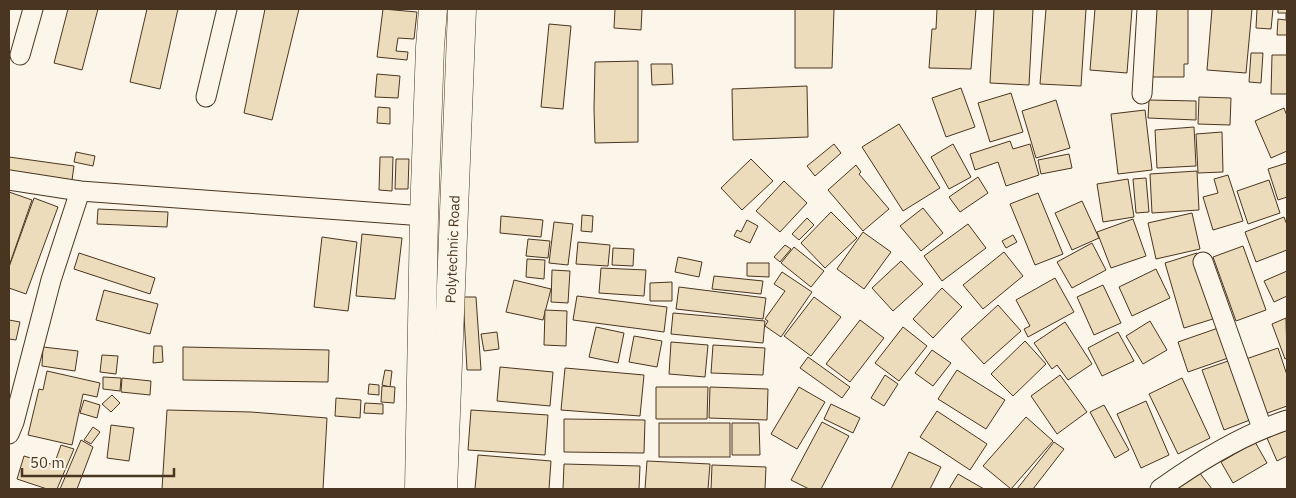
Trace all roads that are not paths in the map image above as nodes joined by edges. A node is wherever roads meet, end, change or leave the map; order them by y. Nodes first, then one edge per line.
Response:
1 (33, 9) edge
2 (226, 9) edge
3 (433, 9) edge
4 (462, 9) edge
5 (1147, 9) edge
6 (20, 55) dead end
7 (1142, 94) dead end
8 (206, 97) dead end
9 (9, 180) edge
10 (455, 184) junction
11 (426, 186) junction
12 (80, 191) junction
13 (424, 216) junction
14 (1204, 262) dead end
15 (1287, 420) edge
16 (1262, 428) junction
17 (9, 434) edge
18 (419, 489) edge
19 (443, 489) edge
20 (1160, 489) edge

1 - 6 street
2 - 8 street
3 - 11 main road, Polytechnic Road
4 - 10 main road, Polytechnic Road
5 - 7 street
9 - 12 street
10 - 11 main road
10 - 19 main road, Polytechnic Road
11 - 13 main road, Polytechnic Road
12 - 13 street
12 - 17 street
13 - 18 main road, Polytechnic Road
14 - 16 street
15 - 16 street
16 - 20 street

